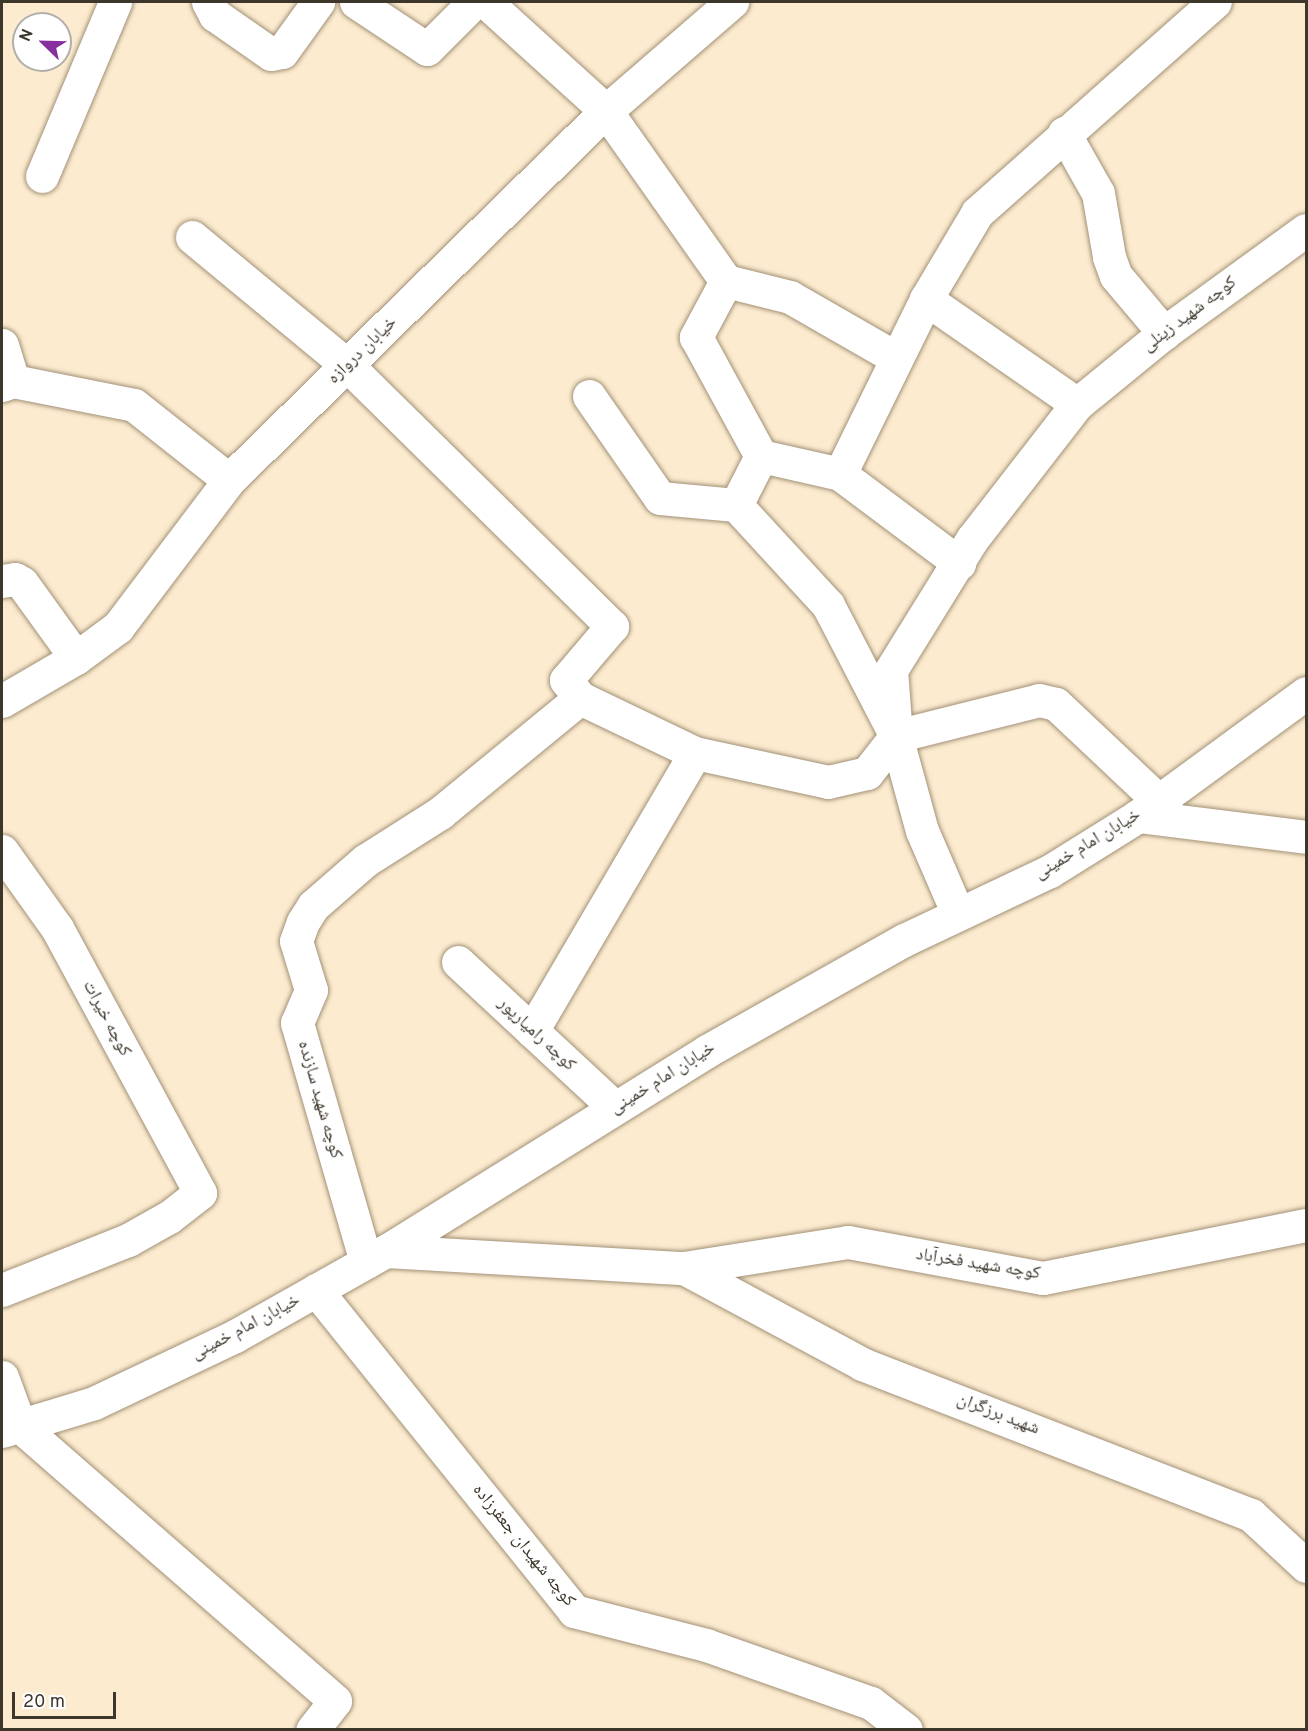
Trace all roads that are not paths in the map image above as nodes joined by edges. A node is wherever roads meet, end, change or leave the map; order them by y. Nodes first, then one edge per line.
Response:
1 (115, 2) edge
2 (208, 2) edge
3 (318, 2) edge
4 (356, 2) edge
5 (474, 2) edge
6 (486, 2) edge
7 (732, 2) edge
8 (1215, 2) edge
9 (606, 111) junction
10 (1064, 133) junction
11 (42, 176) dead end
12 (1306, 230) edge
13 (192, 237) dead end
14 (726, 281) junction
15 (926, 299) junction
16 (1164, 333) junction
17 (2, 345) edge
18 (896, 358) junction
19 (348, 366) junction
20 (7, 383) edge
21 (589, 396) dead end
22 (1077, 405) junction
23 (762, 456) junction
24 (840, 474) junction
25 (230, 480) junction
26 (736, 505) junction
27 (959, 563) junction
28 (2, 581) edge
29 (76, 658) junction
30 (1306, 693) edge
31 (580, 698) junction
32 (2, 701) edge
33 (897, 736) junction
34 (695, 753) junction
35 (1149, 808) junction
36 (1306, 837) edge
37 (2, 851) edge
38 (958, 914) junction
39 (458, 962) dead end
40 (532, 1031) junction
41 (615, 1108) junction
42 (1306, 1225) edge
43 (376, 1256) junction
44 (684, 1268) junction
45 (2, 1290) edge
46 (316, 1290) junction
47 (2, 1377) edge
48 (11, 1428) edge
49 (1306, 1566) edge
50 (312, 1730) edge
51 (906, 1730) edge

1 - 11 street
2 - 3 street
4 - 5 street
6 - 9 street
7 - 9 street, خیابان دروازه
8 - 10 street
9 - 14 street
9 - 19 street, خیابان دروازه
10 - 15 street
10 - 16 street
12 - 16 street, کوچه شهید زینلی
13 - 19 street
14 - 18 street
14 - 23 street
15 - 18 street
15 - 22 street
16 - 22 street, کوچه شهید زینلی
17 - 20 street
18 - 24 street
19 - 25 street, خیابان دروازه
19 - 31 street
20 - 25 street
21 - 26 street
22 - 27 street, کوچه شهید زینلی
23 - 24 street
23 - 26 street
24 - 27 street
25 - 29 street, خیابان دروازه
26 - 33 street
27 - 33 street, کوچه شهید زینلی
28 - 29 street
29 - 32 street, خیابان دروازه
30 - 35 street, خیابان امام خمینی
31 - 34 street
31 - 43 street, کوچه شهید سازنده
33 - 34 street
33 - 35 street
33 - 38 street
34 - 40 street
35 - 36 street
35 - 38 street, خیابان امام خمینی
37 - 45 street, کوچه خیرات
38 - 41 street, خیابان امام خمینی
39 - 40 street, کوچه رامیارپور
40 - 41 street, کوچه رامیارپور
41 - 43 street, خیابان امام خمینی
42 - 44 street, کوچه شهید فخرآباد
43 - 44 street
43 - 46 street, خیابان امام خمینی
44 - 49 street, شهید برزگران
46 - 48 street, خیابان امام خمینی
46 - 51 street, کوچه شهیدان جعفرزاده
47 - 48 street
48 - 50 street

